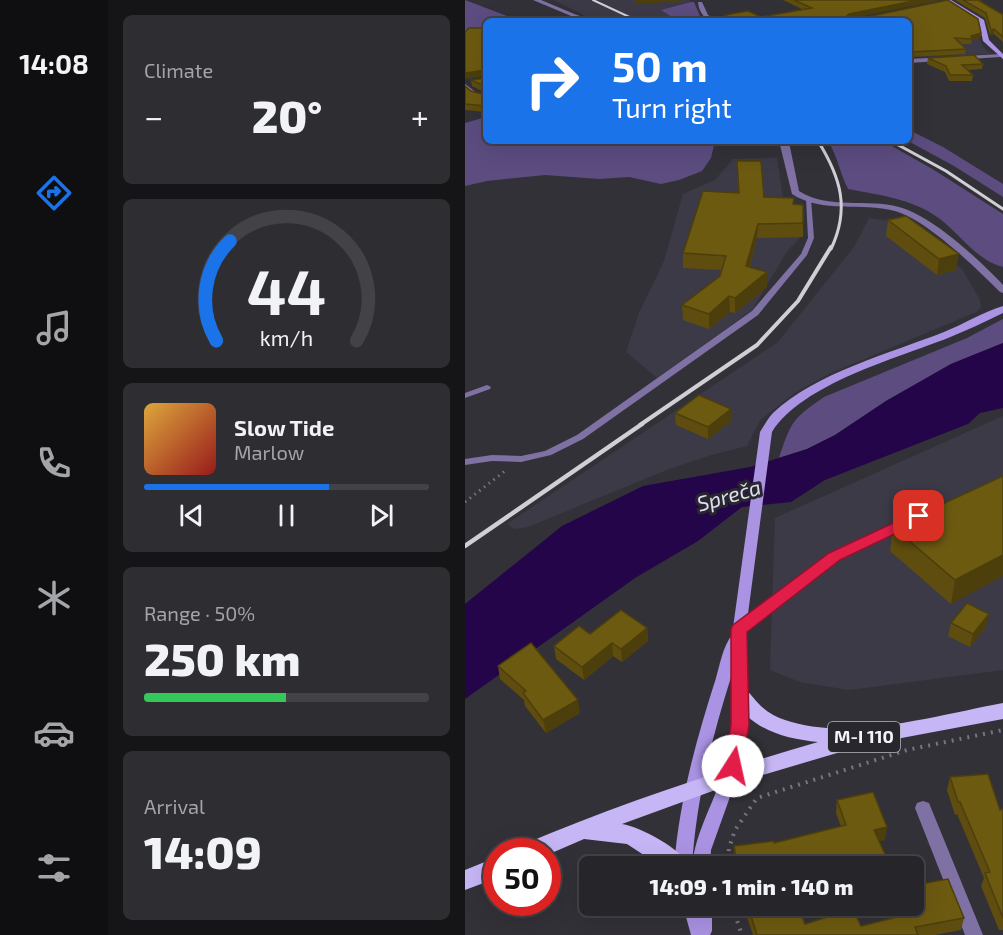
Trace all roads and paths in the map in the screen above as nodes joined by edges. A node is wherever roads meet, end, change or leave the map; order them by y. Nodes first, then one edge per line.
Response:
1 (537, 0) edge
2 (948, 1) edge
3 (700, 3) dead end
4 (939, 4) edge
5 (578, 17) joint
6 (575, 18) edge
7 (709, 18) edge
8 (1002, 56) edge
9 (912, 61) edge
10 (466, 83) edge
11 (483, 96) edge
12 (784, 144) edge
13 (808, 200) junction
14 (988, 274) junction
15 (1003, 277) edge
16 (1003, 290) edge
17 (1003, 309) edge
18 (486, 387) dead end
19 (465, 396) edge
20 (521, 459) junction
21 (465, 462) edge
22 (465, 502) edge
23 (908, 521) edge
24 (739, 629) junction
25 (741, 696) junction
26 (1003, 711) edge
27 (1003, 730) edge
28 (864, 737) junction
29 (728, 777) junction
30 (695, 787) junction
31 (923, 808) dead end
32 (583, 829) junction
33 (561, 839) edge
34 (665, 856) edge
35 (682, 856) edge
36 (702, 856) edge
37 (727, 856) edge
38 (483, 873) edge
39 (465, 880) edge
40 (695, 916) edge
41 (703, 916) edge
42 (736, 916) edge
43 (702, 935) edge
44 (743, 935) edge
45 (974, 935) edge

1 - 5 street
2 - 4 street
2 - 8 main road
3 - 7 street
5 - 6 street
8 - 9 street
10 - 11 street
12 - 13 street
13 - 14 street
13 - 20 lane
14 - 15 street
14 - 16 street
17 - 24 main road
18 - 19 lane
20 - 21 lane
20 - 22 path
23 - 24 lane
24 - 25 main road
24 - 30 main road
25 - 28 main road
25 - 29 main road
26 - 28 main road, M-I 110
27 - 37 path
28 - 29 main road, M-I 110
29 - 30 main road, M-I 110
29 - 36 main road
30 - 32 main road, M-I 110
30 - 35 main road
31 - 45 street
32 - 33 main road, M-I 110
32 - 34 main road
38 - 39 main road
40 - 43 main road
41 - 43 main road
42 - 44 path

